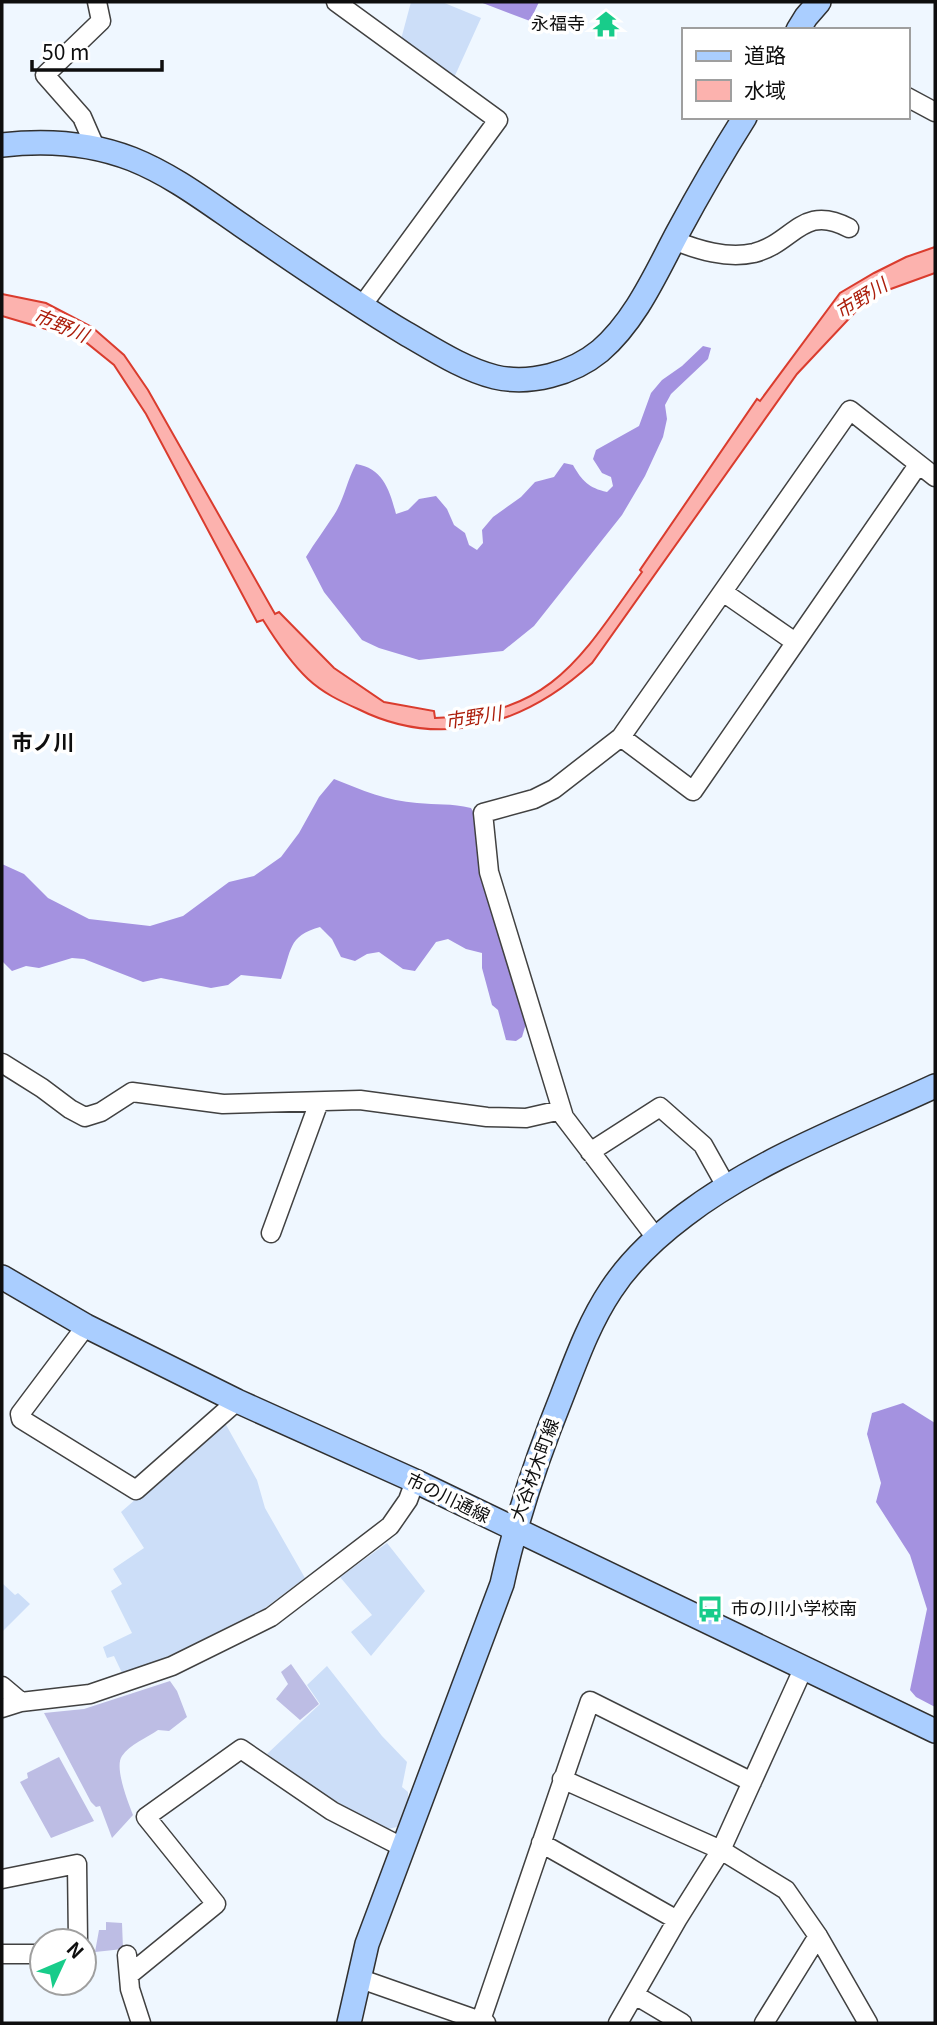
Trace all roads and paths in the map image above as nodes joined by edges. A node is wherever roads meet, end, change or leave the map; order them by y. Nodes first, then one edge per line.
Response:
1 (97, 2) edge
2 (336, 2) edge
3 (819, 2) edge
4 (799, 28) edge
5 (909, 98) edge
6 (935, 112) edge
7 (744, 119) edge
8 (2, 145) edge
9 (96, 149) junction
10 (849, 228) dead end
11 (673, 240) junction
12 (361, 307) junction
13 (918, 465) junction
14 (935, 477) edge
15 (723, 592) junction
16 (795, 642) junction
17 (621, 737) junction
18 (2, 1063) edge
19 (935, 1086) edge
20 (319, 1102) junction
21 (561, 1110) junction
22 (590, 1152) junction
23 (726, 1186) junction
24 (271, 1233) dead end
25 (657, 1238) junction
26 (2, 1277) edge
27 (86, 1326) junction
28 (237, 1401) junction
29 (415, 1481) junction
30 (513, 1530) junction
31 (804, 1667) junction
32 (2, 1686) edge
33 (21, 1702) junction
34 (2, 1708) edge
35 (935, 1731) edge
36 (562, 1779) junction
37 (752, 1783) junction
38 (541, 1843) junction
39 (404, 1848) junction
40 (722, 1850) junction
41 (2, 1879) edge
42 (677, 1920) junction
43 (78, 1927) edge
44 (818, 1936) junction
45 (2, 1954) edge
46 (28, 1954) edge
47 (127, 1955) dead end
48 (129, 1975) junction
49 (358, 1978) junction
50 (635, 1995) junction
51 (482, 2022) edge
52 (141, 2023) edge
53 (349, 2023) edge
54 (618, 2023) edge
55 (682, 2023) edge
56 (764, 2023) edge
57 (868, 2023) edge

1 - 9 street
2 - 12 street
3 - 4 street
5 - 6 street
7 - 11 street
8 - 9 street
9 - 12 street
10 - 11 street
11 - 12 street
13 - 14 street
13 - 15 street
13 - 16 street
15 - 16 street
15 - 17 street
16 - 17 street
17 - 21 street
18 - 20 street
19 - 23 street, 大谷材木町線
20 - 21 street
20 - 24 street
21 - 22 street
22 - 23 street
22 - 25 street
23 - 25 street, 大谷材木町線
25 - 30 street, 大谷材木町線
26 - 27 street, 市の川通線
27 - 28 street, 市の川通線
27 - 28 street
28 - 29 street, 市の川通線
29 - 30 street, 市の川通線
29 - 33 street
30 - 31 street, 市の川通線
30 - 39 street, 大谷材木町線
31 - 35 street, 市の川通線
31 - 37 street
32 - 33 street
33 - 34 street
36 - 37 street
36 - 38 street
36 - 40 street
37 - 40 street
38 - 42 street
38 - 51 street
39 - 48 street
39 - 49 street, 大谷材木町線
40 - 42 street
40 - 44 street
41 - 43 street
42 - 50 street
44 - 56 street
44 - 57 street
45 - 46 street
47 - 48 street
48 - 52 street
49 - 51 street
49 - 53 street, 大谷材木町線
50 - 54 street
50 - 55 street

